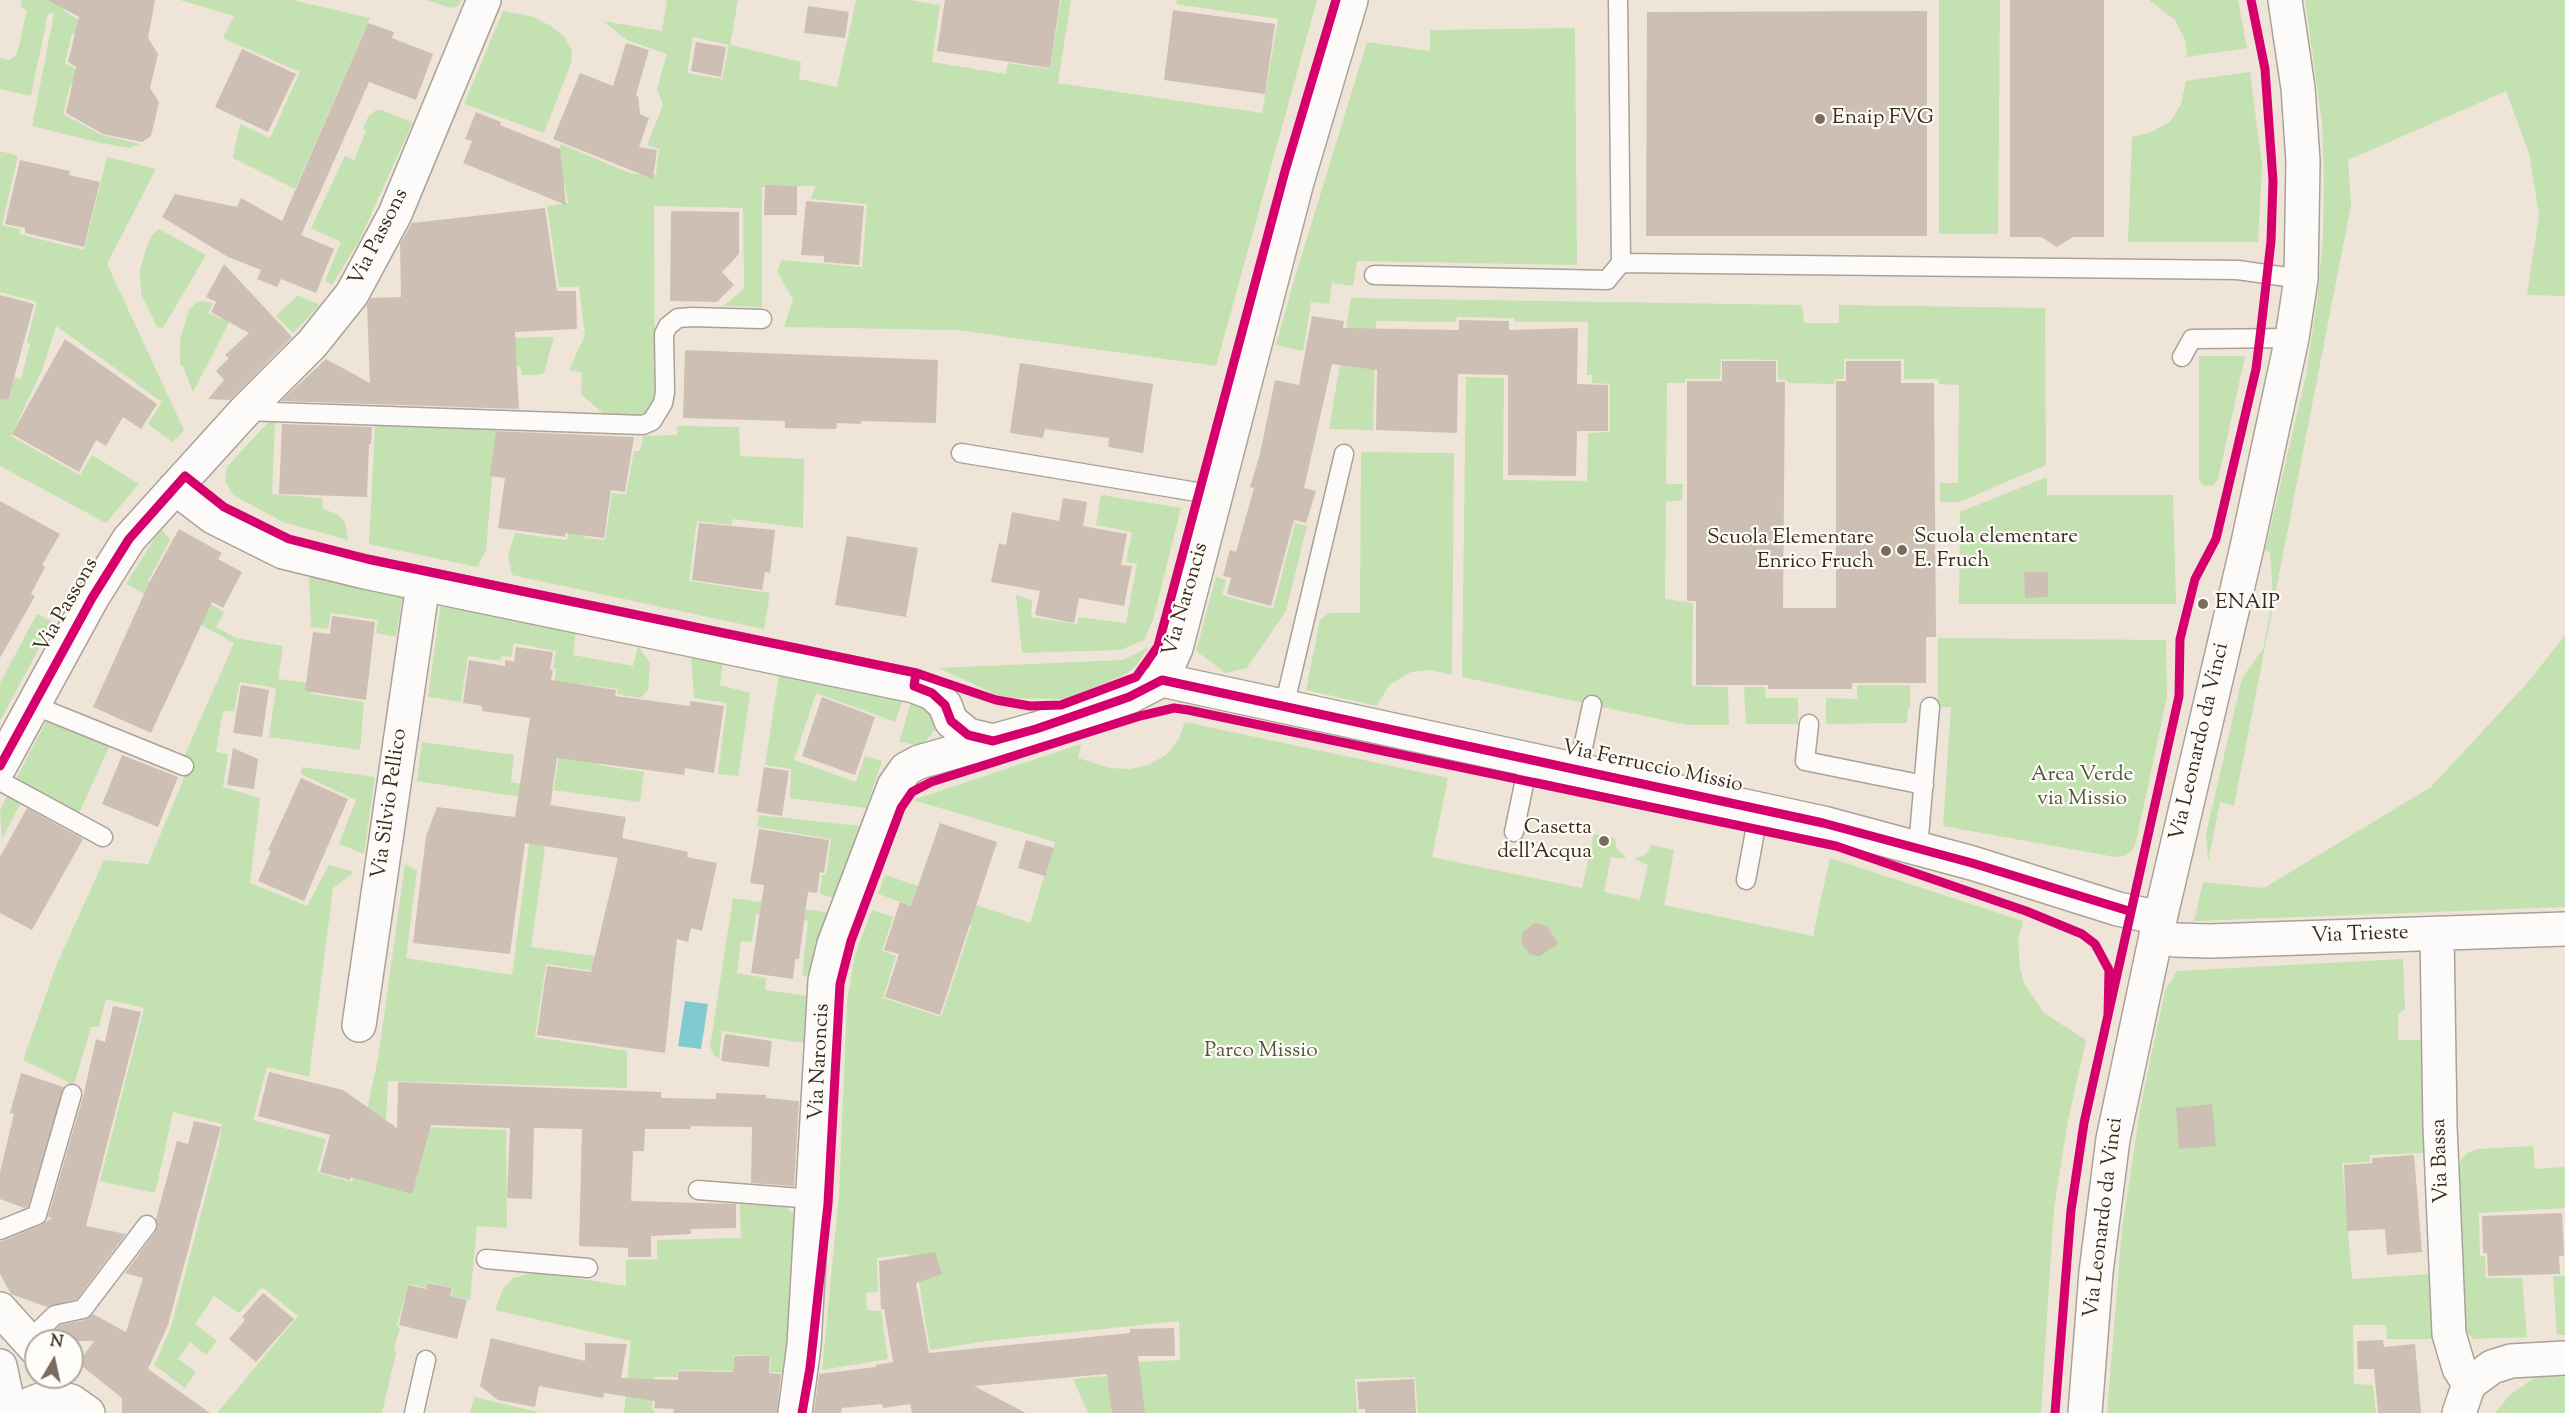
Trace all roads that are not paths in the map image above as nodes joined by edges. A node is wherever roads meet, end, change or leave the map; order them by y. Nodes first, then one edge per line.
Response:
1 (484, 0) edge
2 (1351, 0) edge
3 (1618, 0) edge
4 (2285, 0) edge
5 (1621, 262) junction
6 (1374, 275) dead end
7 (2301, 279) junction
8 (762, 320) dead end
9 (2292, 338) junction
10 (2182, 357) dead end
11 (245, 411) junction
12 (961, 453) dead end
13 (1344, 454) dead end
14 (175, 488) junction
15 (1215, 495) junction
16 (423, 584) junction
17 (1162, 680) junction
18 (33, 705) junction
19 (1592, 705) dead end
20 (1284, 707) junction
21 (1930, 707) dead end
22 (951, 721) junction
23 (1809, 724) dead end
24 (993, 741) junction
25 (1528, 760) junction
26 (920, 762) junction
27 (0, 766) edge
28 (184, 766) dead end
29 (1578, 771) junction
30 (0, 782) edge
31 (1924, 785) junction
32 (1759, 810) junction
33 (1514, 832) dead end
34 (103, 837) dead end
35 (1918, 848) junction
36 (1746, 880) dead end
37 (2158, 927) junction
38 (2565, 929) edge
39 (2437, 933) junction
40 (358, 1025) dead end
41 (72, 1094) dead end
42 (698, 1190) dead end
43 (814, 1199) junction
44 (147, 1225) dead end
45 (0, 1230) edge
46 (486, 1259) dead end
47 (588, 1268) dead end
48 (0, 1309) edge
49 (44, 1329) edge
50 (24, 1336) edge
51 (2565, 1358) edge
52 (426, 1360) dead end
53 (0, 1366) edge
54 (69, 1389) edge
55 (2464, 1399) edge
56 (86, 1411) edge
57 (10, 1413) edge
58 (19, 1413) edge
59 (414, 1413) edge
60 (795, 1413) edge
61 (2085, 1413) edge

1 - 11 street, Via Passons
2 - 15 street, Via Naroncis
3 - 5 lane
4 - 7 street, Via Leonardo da Vinci
5 - 6 lane
5 - 7 lane
7 - 9 street, Via Leonardo da Vinci
8 - 11 lane
9 - 10 lane
9 - 37 street, Via Leonardo da Vinci
11 - 14 street, Via Passons
12 - 15 lane
13 - 20 lane
14 - 16 street
14 - 18 street, Via Passons
15 - 17 street, Via Naroncis
16 - 22 street
16 - 40 street, Via Silvio Pellico
17 - 20 street, Via Ferruccio Missio
17 - 24 street, Via Naroncis
18 - 27 street, Via Passons
18 - 28 lane
19 - 29 lane
20 - 25 street, Via Ferruccio Missio
21 - 31 lane
22 - 24 street
22 - 26 street
23 - 31 lane
24 - 26 street, Via Naroncis
25 - 29 street, Via Ferruccio Missio
25 - 33 lane
26 - 43 street, Via Naroncis
29 - 32 street, Via Ferruccio Missio
30 - 34 lane
31 - 35 lane
32 - 35 street, Via Ferruccio Missio
32 - 36 lane
35 - 37 street, Via Ferruccio Missio
37 - 39 street, Via Trieste
37 - 61 street, Via Leonardo da Vinci
38 - 39 street, Via Trieste
39 - 55 street, Via Bassa
41 - 45 lane
42 - 43 lane
43 - 60 street, Via Naroncis
44 - 49 lane
46 - 47 lane
48 - 50 street
51 - 55 street, Via Bassa
52 - 59 lane
53 - 57 street
54 - 56 street
56 - 58 street

